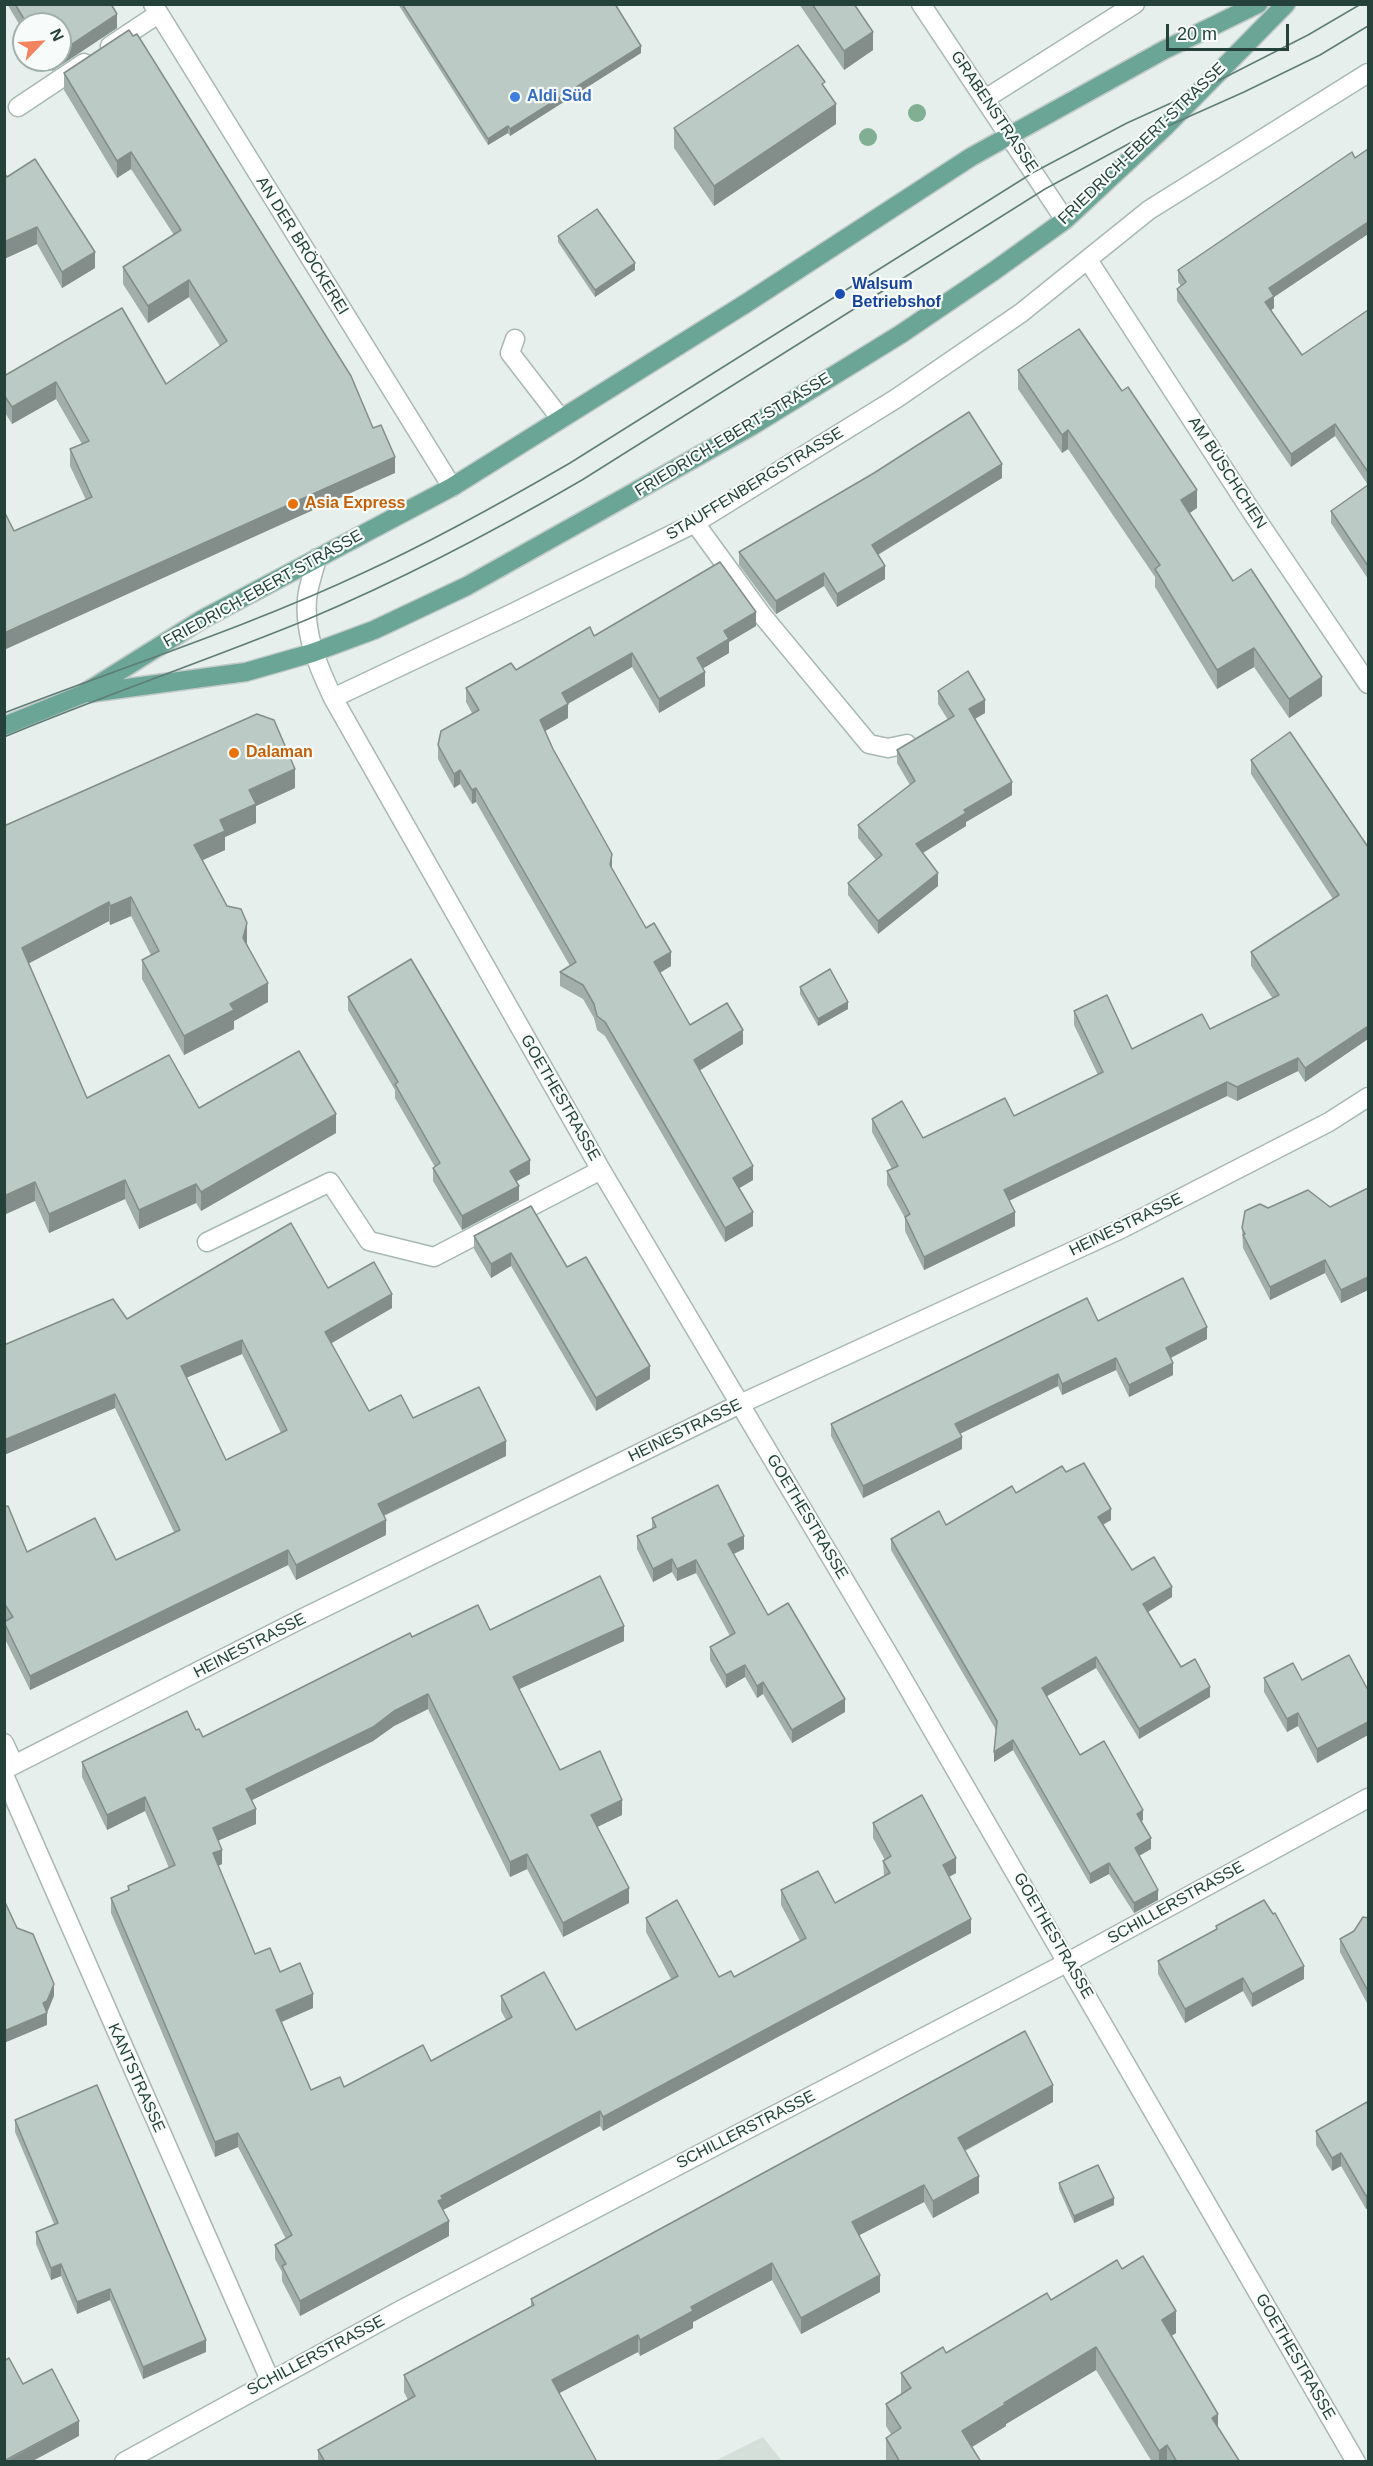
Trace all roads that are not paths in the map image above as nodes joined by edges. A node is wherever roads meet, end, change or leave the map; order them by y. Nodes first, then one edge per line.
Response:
1 (921, 4) edge
2 (1135, 4) edge
3 (1258, 4) edge
4 (1286, 4) edge
5 (156, 9) edge
6 (1368, 73) edge
7 (985, 99) junction
8 (18, 106) dead end
9 (1010, 135) junction
10 (1065, 220) junction
11 (1088, 260) junction
12 (515, 339) dead end
13 (561, 419) junction
14 (452, 487) junction
15 (695, 523) junction
16 (317, 558) junction
17 (312, 653) junction
18 (1368, 684) edge
19 (82, 694) junction
20 (333, 698) junction
21 (4, 726) edge
22 (907, 744) edge
23 (1368, 1097) edge
24 (601, 1170) junction
25 (207, 1242) dead end
26 (740, 1404) junction
27 (4, 1743) edge
28 (8, 1770) edge
29 (1368, 1798) edge
30 (1068, 1962) junction
31 (270, 2380) junction
32 (124, 2462) edge
33 (1356, 2462) edge

1 - 7 street, GRABENSTRASSE
2 - 7 street
3 - 9 main road, FRIEDRICH-EBERT-STRASSE
4 - 10 main road, FRIEDRICH-EBERT-STRASSE
5 - 8 street
5 - 14 street, AN DER BRÖCKEREI
6 - 11 street, STAUFFENBERGSTRASSE
7 - 9 street, GRABENSTRASSE
9 - 10 street, GRABENSTRASSE
9 - 13 main road, FRIEDRICH-EBERT-STRASSE
10 - 17 main road, FRIEDRICH-EBERT-STRASSE
11 - 15 street, STAUFFENBERGSTRASSE
11 - 18 street, AM BÜSCHCHEN
12 - 13 street
13 - 14 main road, FRIEDRICH-EBERT-STRASSE
14 - 16 main road, FRIEDRICH-EBERT-STRASSE
15 - 20 street, STAUFFENBERGSTRASSE
15 - 22 street
16 - 17 street, GOETHESTRASSE
16 - 19 main road, FRIEDRICH-EBERT-STRASSE
17 - 19 main road, FRIEDRICH-EBERT-STRASSE
17 - 20 street, GOETHESTRASSE
19 - 21 main road
20 - 24 street, GOETHESTRASSE
23 - 26 street, HEINESTRASSE
24 - 25 street
24 - 26 street, GOETHESTRASSE
26 - 28 street, HEINESTRASSE
26 - 30 street, GOETHESTRASSE
27 - 28 street, KANTSTRASSE
28 - 31 street, KANTSTRASSE
29 - 30 street, SCHILLERSTRASSE
30 - 31 street, SCHILLERSTRASSE
30 - 33 street, GOETHESTRASSE
31 - 32 street, SCHILLERSTRASSE

